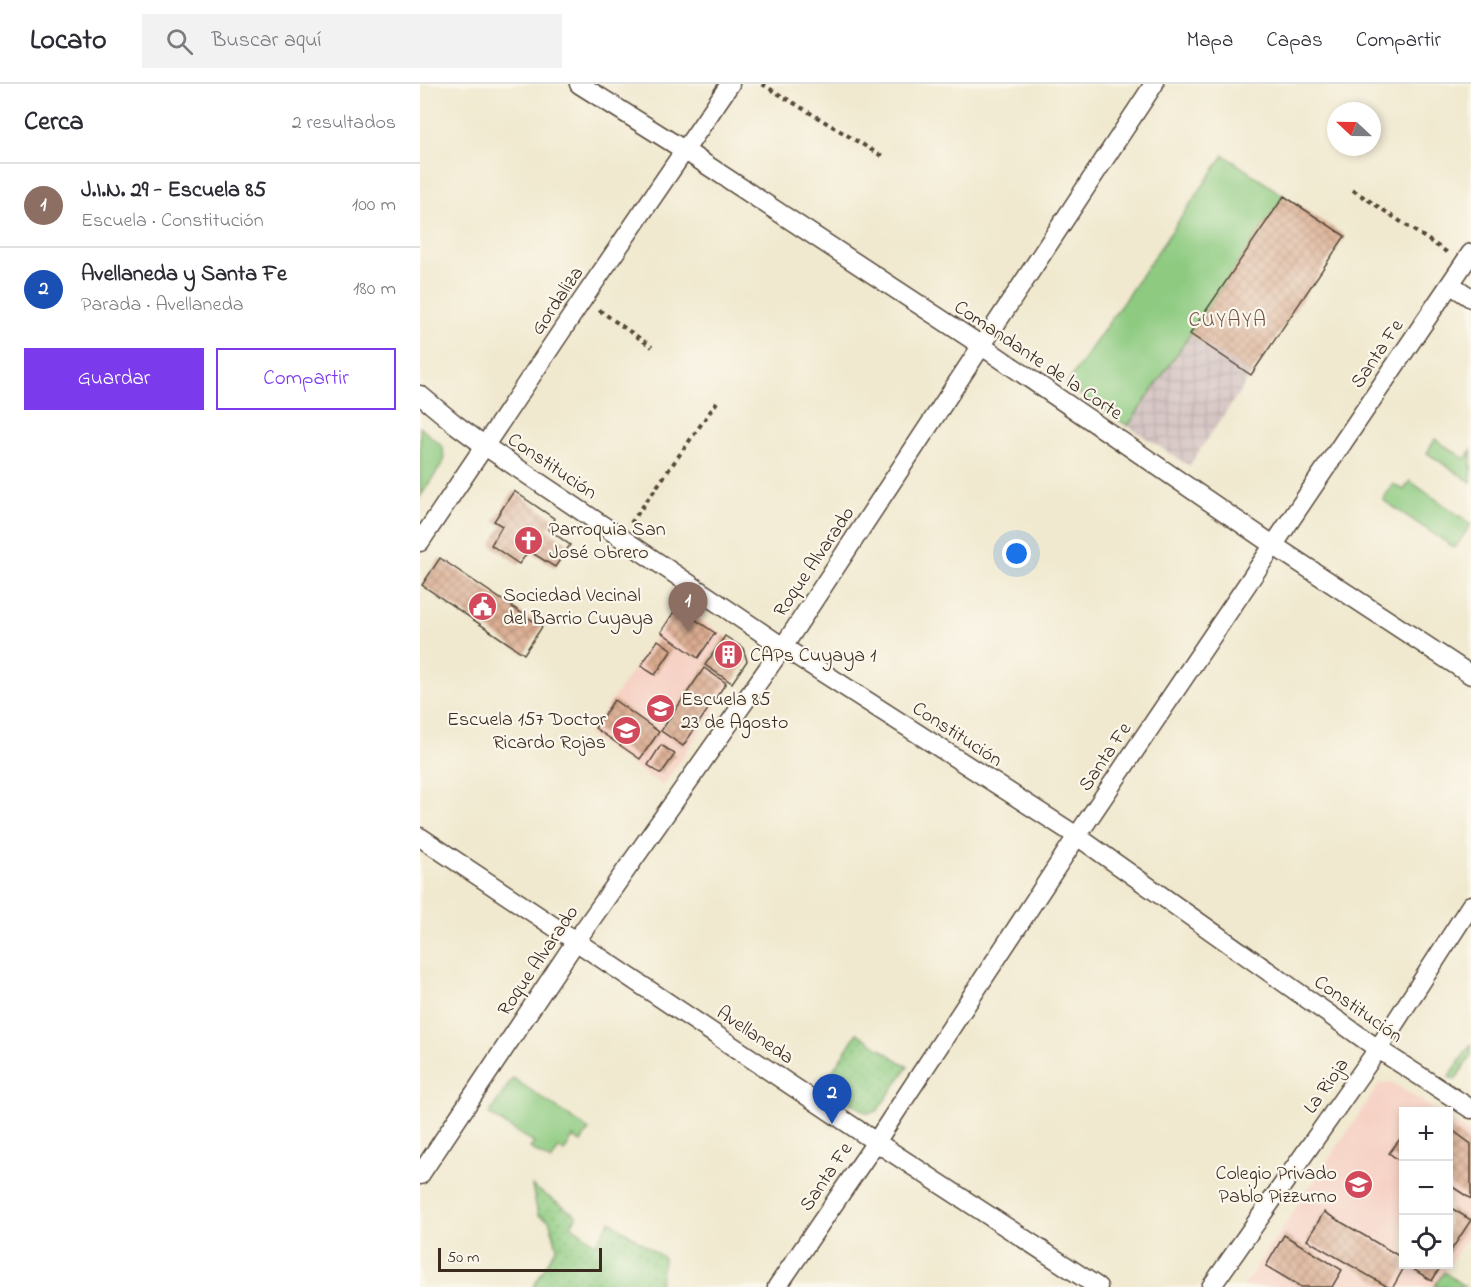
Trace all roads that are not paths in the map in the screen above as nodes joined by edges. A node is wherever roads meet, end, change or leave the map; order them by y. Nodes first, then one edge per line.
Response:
1 (579, 84) edge
2 (730, 84) edge
3 (1155, 84) edge
4 (684, 150) junction
5 (1467, 258) edge
6 (1450, 284) junction
7 (1471, 298) edge
8 (982, 346) junction
9 (420, 395) edge
10 (485, 446) junction
11 (420, 542) edge
12 (1273, 546) junction
13 (783, 647) junction
14 (1471, 675) edge
15 (1077, 836) junction
16 (420, 837) edge
17 (1471, 904) edge
18 (576, 941) junction
19 (1378, 1049) junction
20 (1471, 1109) edge
21 (876, 1142) junction
22 (420, 1175) edge
23 (777, 1287) edge
24 (1098, 1287) edge
25 (1212, 1287) edge

1 - 4 street, Comandante de la Corte
2 - 4 street, Gordaliza
3 - 8 street, Roque Alvarado
4 - 8 street, Comandante de la Corte
4 - 10 street, Gordaliza
5 - 6 street, Santa Fe
6 - 7 street
6 - 12 street, Santa Fe
8 - 12 street, Comandante de la Corte
8 - 13 street, Roque Alvarado
9 - 10 street, Constitución
10 - 11 street, Gordaliza
10 - 13 street, Constitución
12 - 14 street, Comandante de la Corte
12 - 15 street, Santa Fe
13 - 15 street, Constitución
13 - 18 street, Roque Alvarado
15 - 19 street, Constitución
15 - 21 street, Santa Fe
16 - 18 street, Avellaneda
17 - 19 street, La Rioja
18 - 21 street, Avellaneda
18 - 22 street, Roque Alvarado
19 - 20 street, Constitución
19 - 25 street, La Rioja
21 - 23 street, Santa Fe
21 - 24 street, Avellaneda

